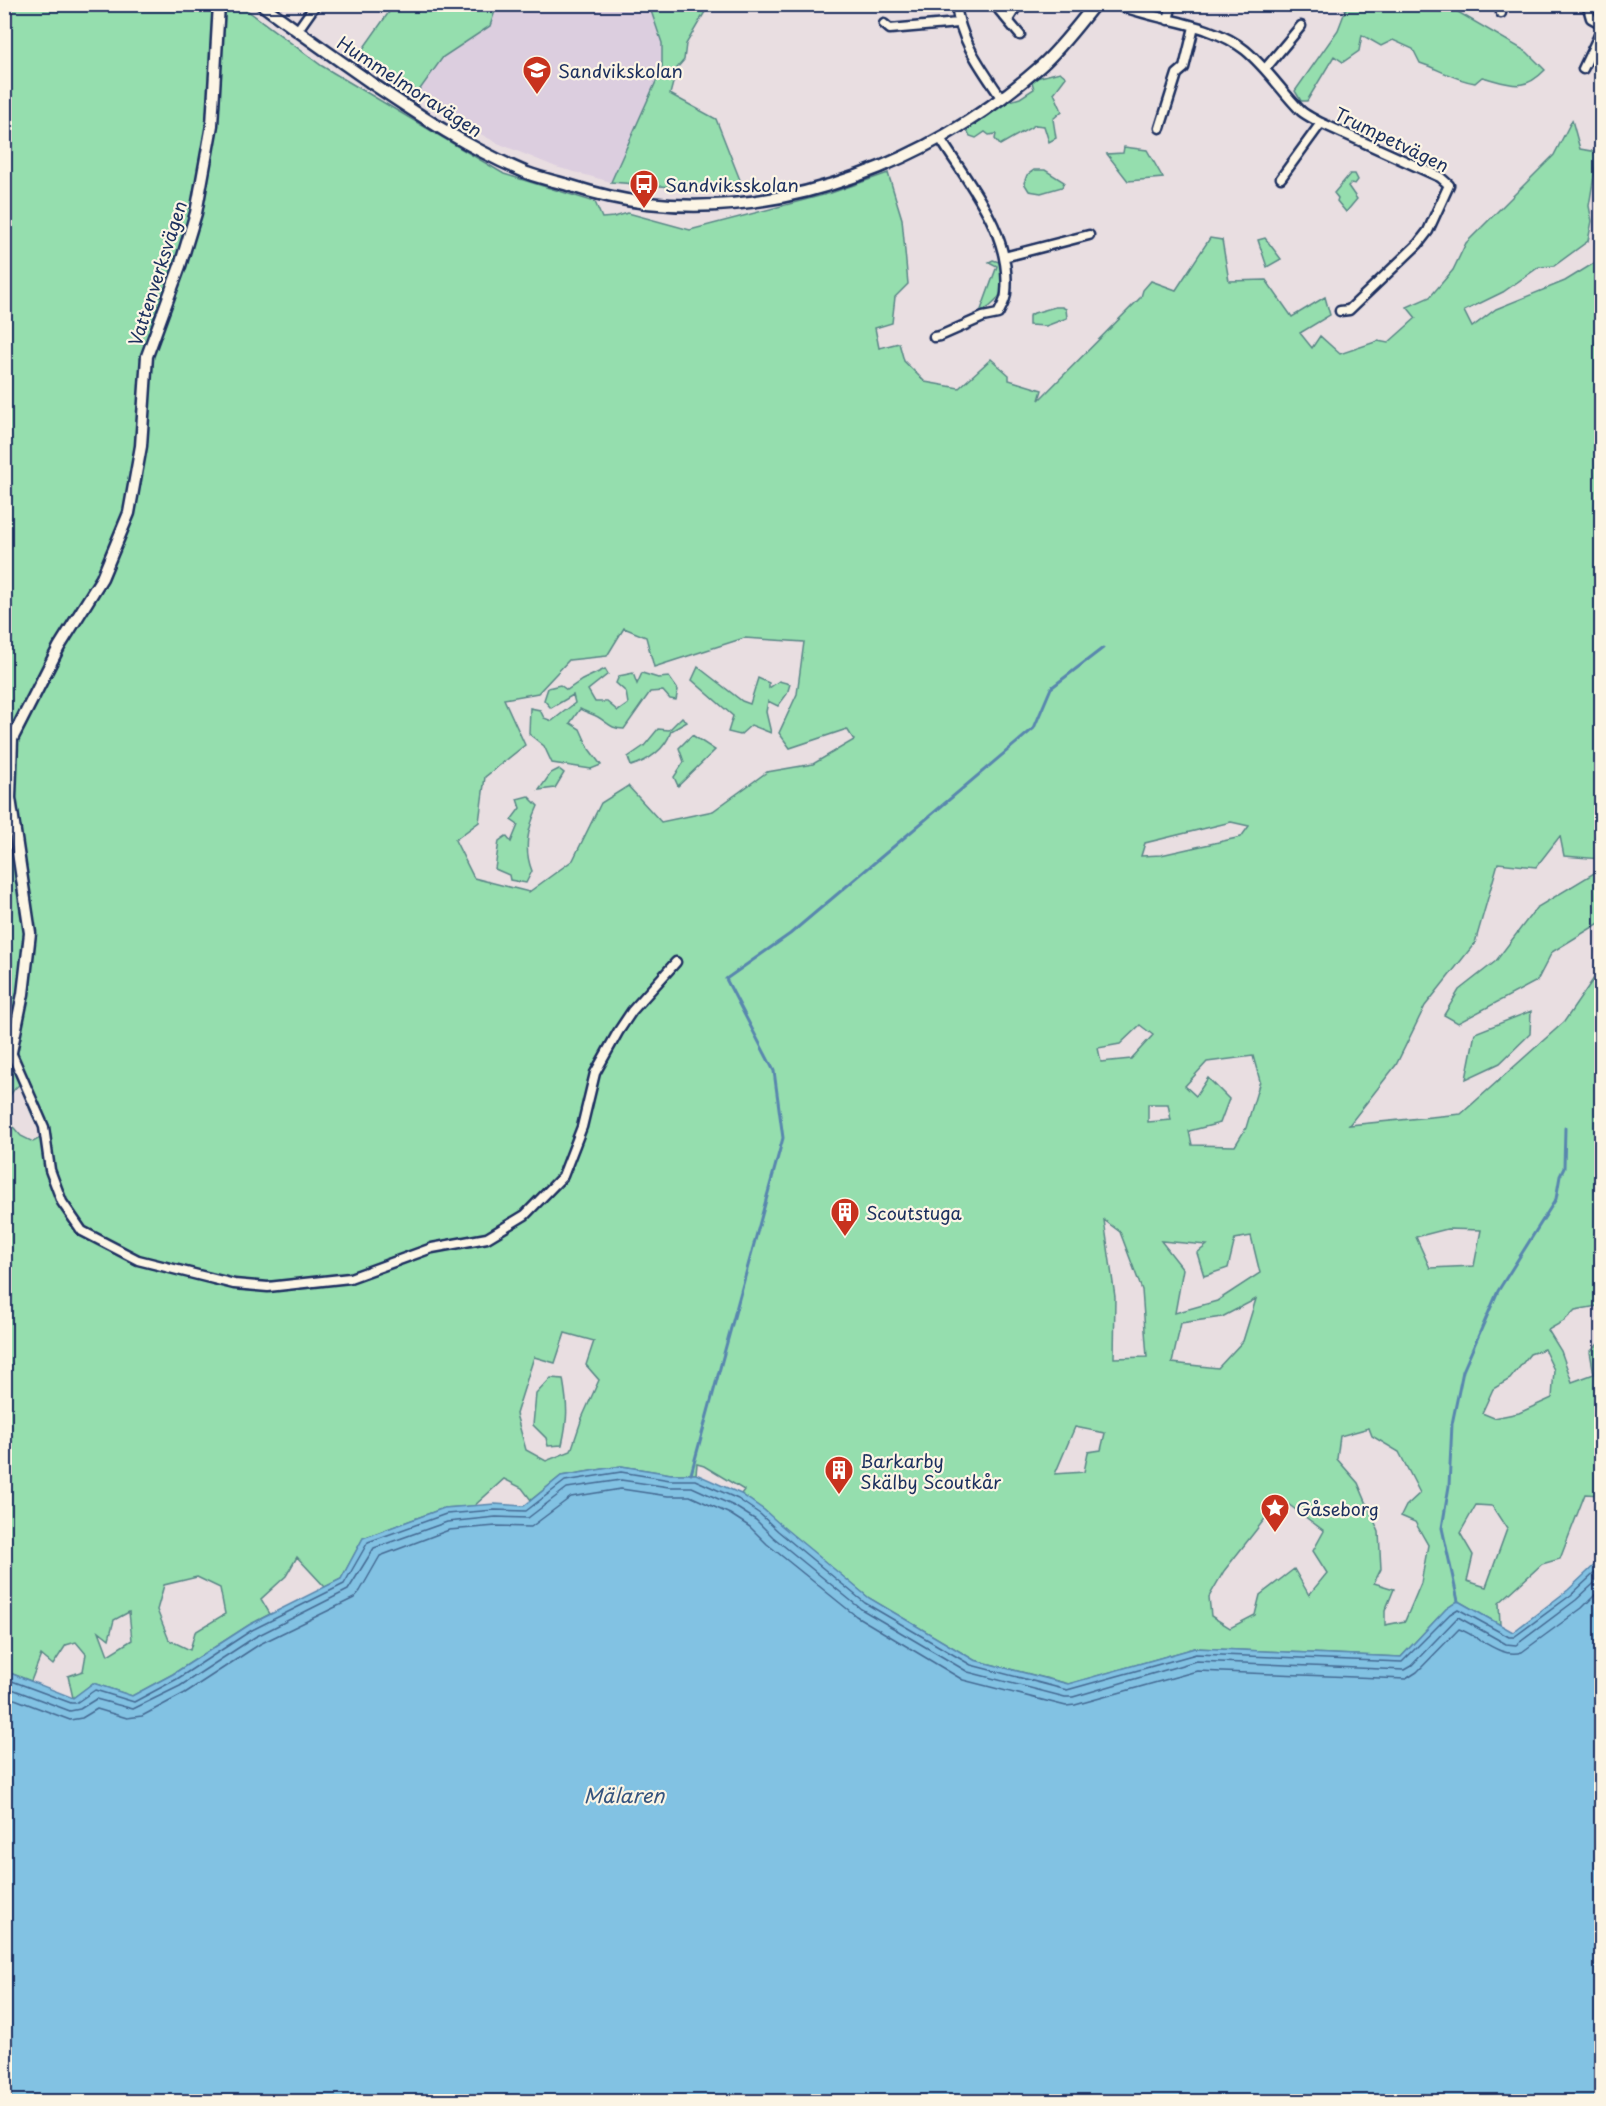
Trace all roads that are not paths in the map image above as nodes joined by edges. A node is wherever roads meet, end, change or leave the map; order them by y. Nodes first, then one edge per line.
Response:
1 (219, 4) edge
2 (261, 4) edge
3 (316, 4) edge
4 (956, 4) edge
5 (999, 4) edge
6 (1018, 4) edge
7 (1095, 4) edge
8 (1116, 4) edge
9 (1172, 4) edge
10 (1587, 4) edge
11 (1008, 20) junction
12 (1168, 20) junction
13 (958, 23) junction
14 (884, 24) dead end
15 (1602, 24) edge
16 (1301, 26) dead end
17 (1194, 27) junction
18 (1602, 30) edge
19 (297, 32) junction
20 (1020, 35) dead end
21 (1265, 69) junction
22 (1583, 69) dead end
23 (1002, 99) junction
24 (1321, 123) junction
25 (1160, 128) dead end
26 (940, 138) junction
27 (1281, 178) dead end
28 (1089, 235) dead end
29 (1004, 257) junction
30 (1340, 311) dead end
31 (934, 337) dead end
32 (676, 962) dead end
33 (8, 1055) edge

1 - 33 street, Vattenverksvägen
2 - 19 street, Hummelmoravägen
3 - 19 street
4 - 13 street
5 - 11 street
6 - 11 street
7 - 23 street, Hummelmoravägen
8 - 12 street, Trumpetvägen
9 - 12 street
10 - 15 street
11 - 20 street
12 - 17 street, Trumpetvägen
13 - 14 street
13 - 23 street
16 - 21 street
17 - 21 street, Trumpetvägen
17 - 25 street
18 - 22 street
19 - 26 street, Hummelmoravägen
21 - 24 street, Trumpetvägen
23 - 26 street, Hummelmoravägen
24 - 27 street, Trumpetvägen
24 - 30 street, Trumpetvägen
26 - 29 street
28 - 29 street
29 - 31 street
32 - 33 street

